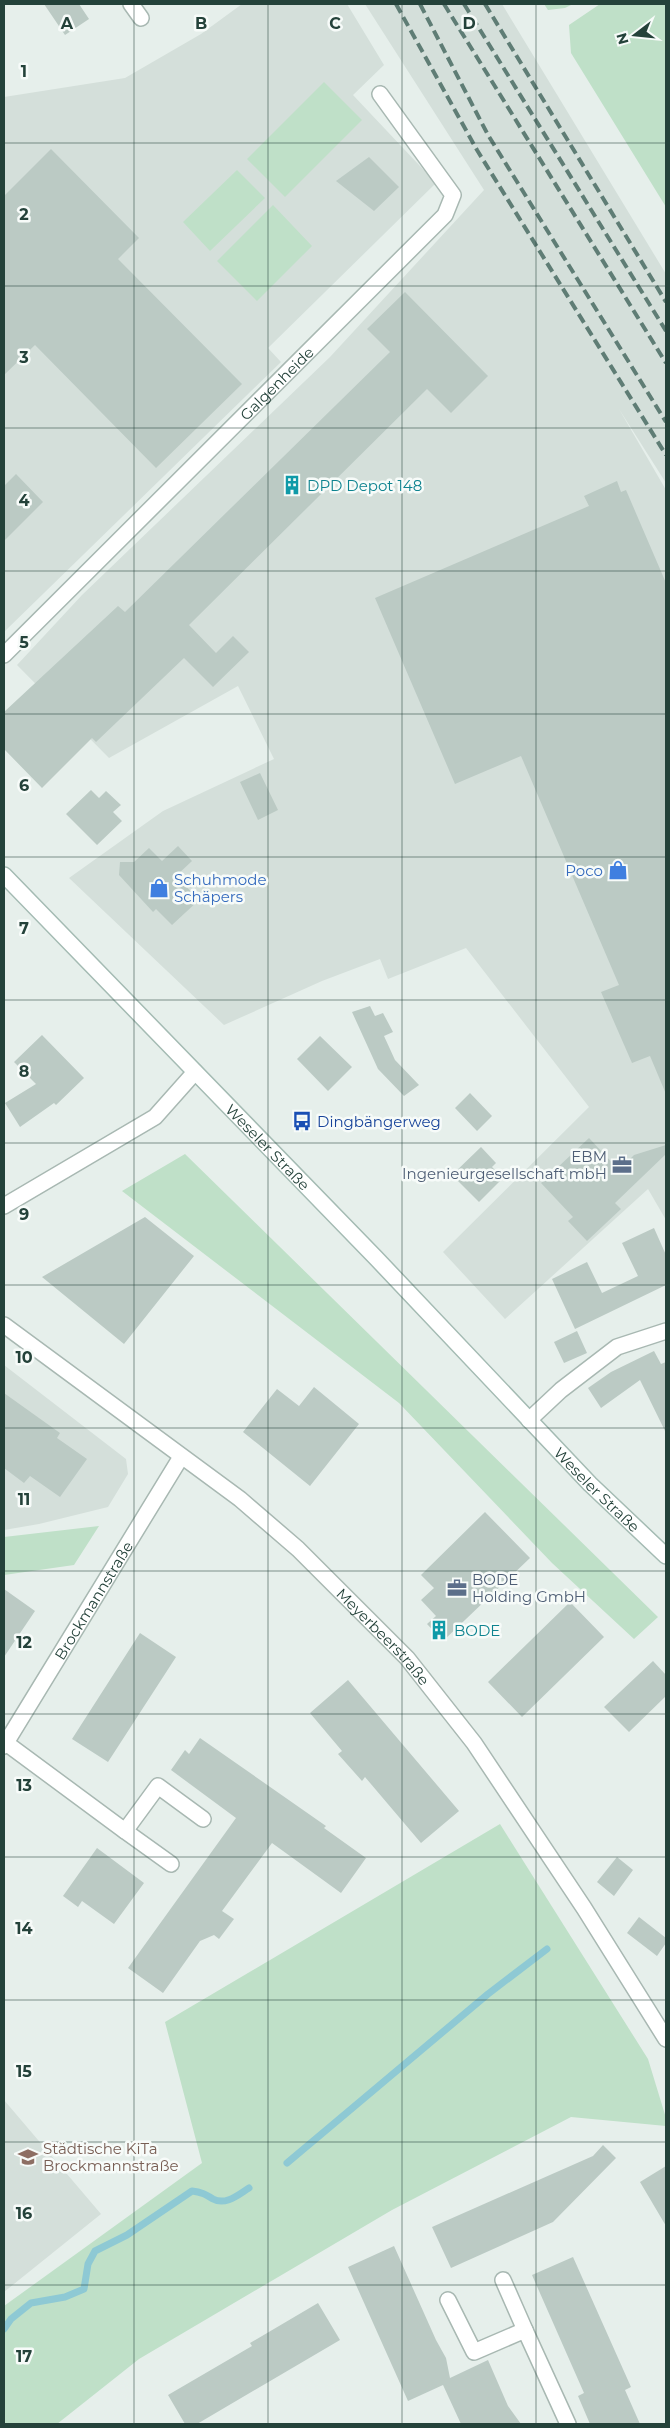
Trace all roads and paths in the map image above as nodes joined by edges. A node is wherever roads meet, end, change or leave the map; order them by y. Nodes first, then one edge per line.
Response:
1 (130, 4) edge
2 (141, 18) dead end
3 (380, 94) dead end
4 (4, 655) edge
5 (4, 875) edge
6 (196, 1072) junction
7 (4, 1206) edge
8 (4, 1325) edge
9 (666, 1331) edge
10 (529, 1420) junction
11 (181, 1457) junction
12 (666, 1556) edge
13 (5, 1745) edge
14 (203, 1819) dead end
15 (126, 1831) junction
16 (171, 1864) dead end
17 (666, 2039) edge
18 (503, 2280) dead end
19 (448, 2300) dead end
20 (525, 2330) junction
21 (568, 2424) edge

1 - 2 street
3 - 4 street, Galgenheide
5 - 6 street, Weseler Straße
6 - 7 street
6 - 10 street, Weseler Straße
8 - 11 street, Meyerbeerstraße
9 - 10 street
10 - 12 street, Weseler Straße
11 - 13 street, Brockmannstraße
11 - 17 street, Meyerbeerstraße
13 - 15 street, Brockmannstraße
14 - 15 street
15 - 16 street, Brockmannstraße
18 - 20 street
19 - 20 street
20 - 21 street

